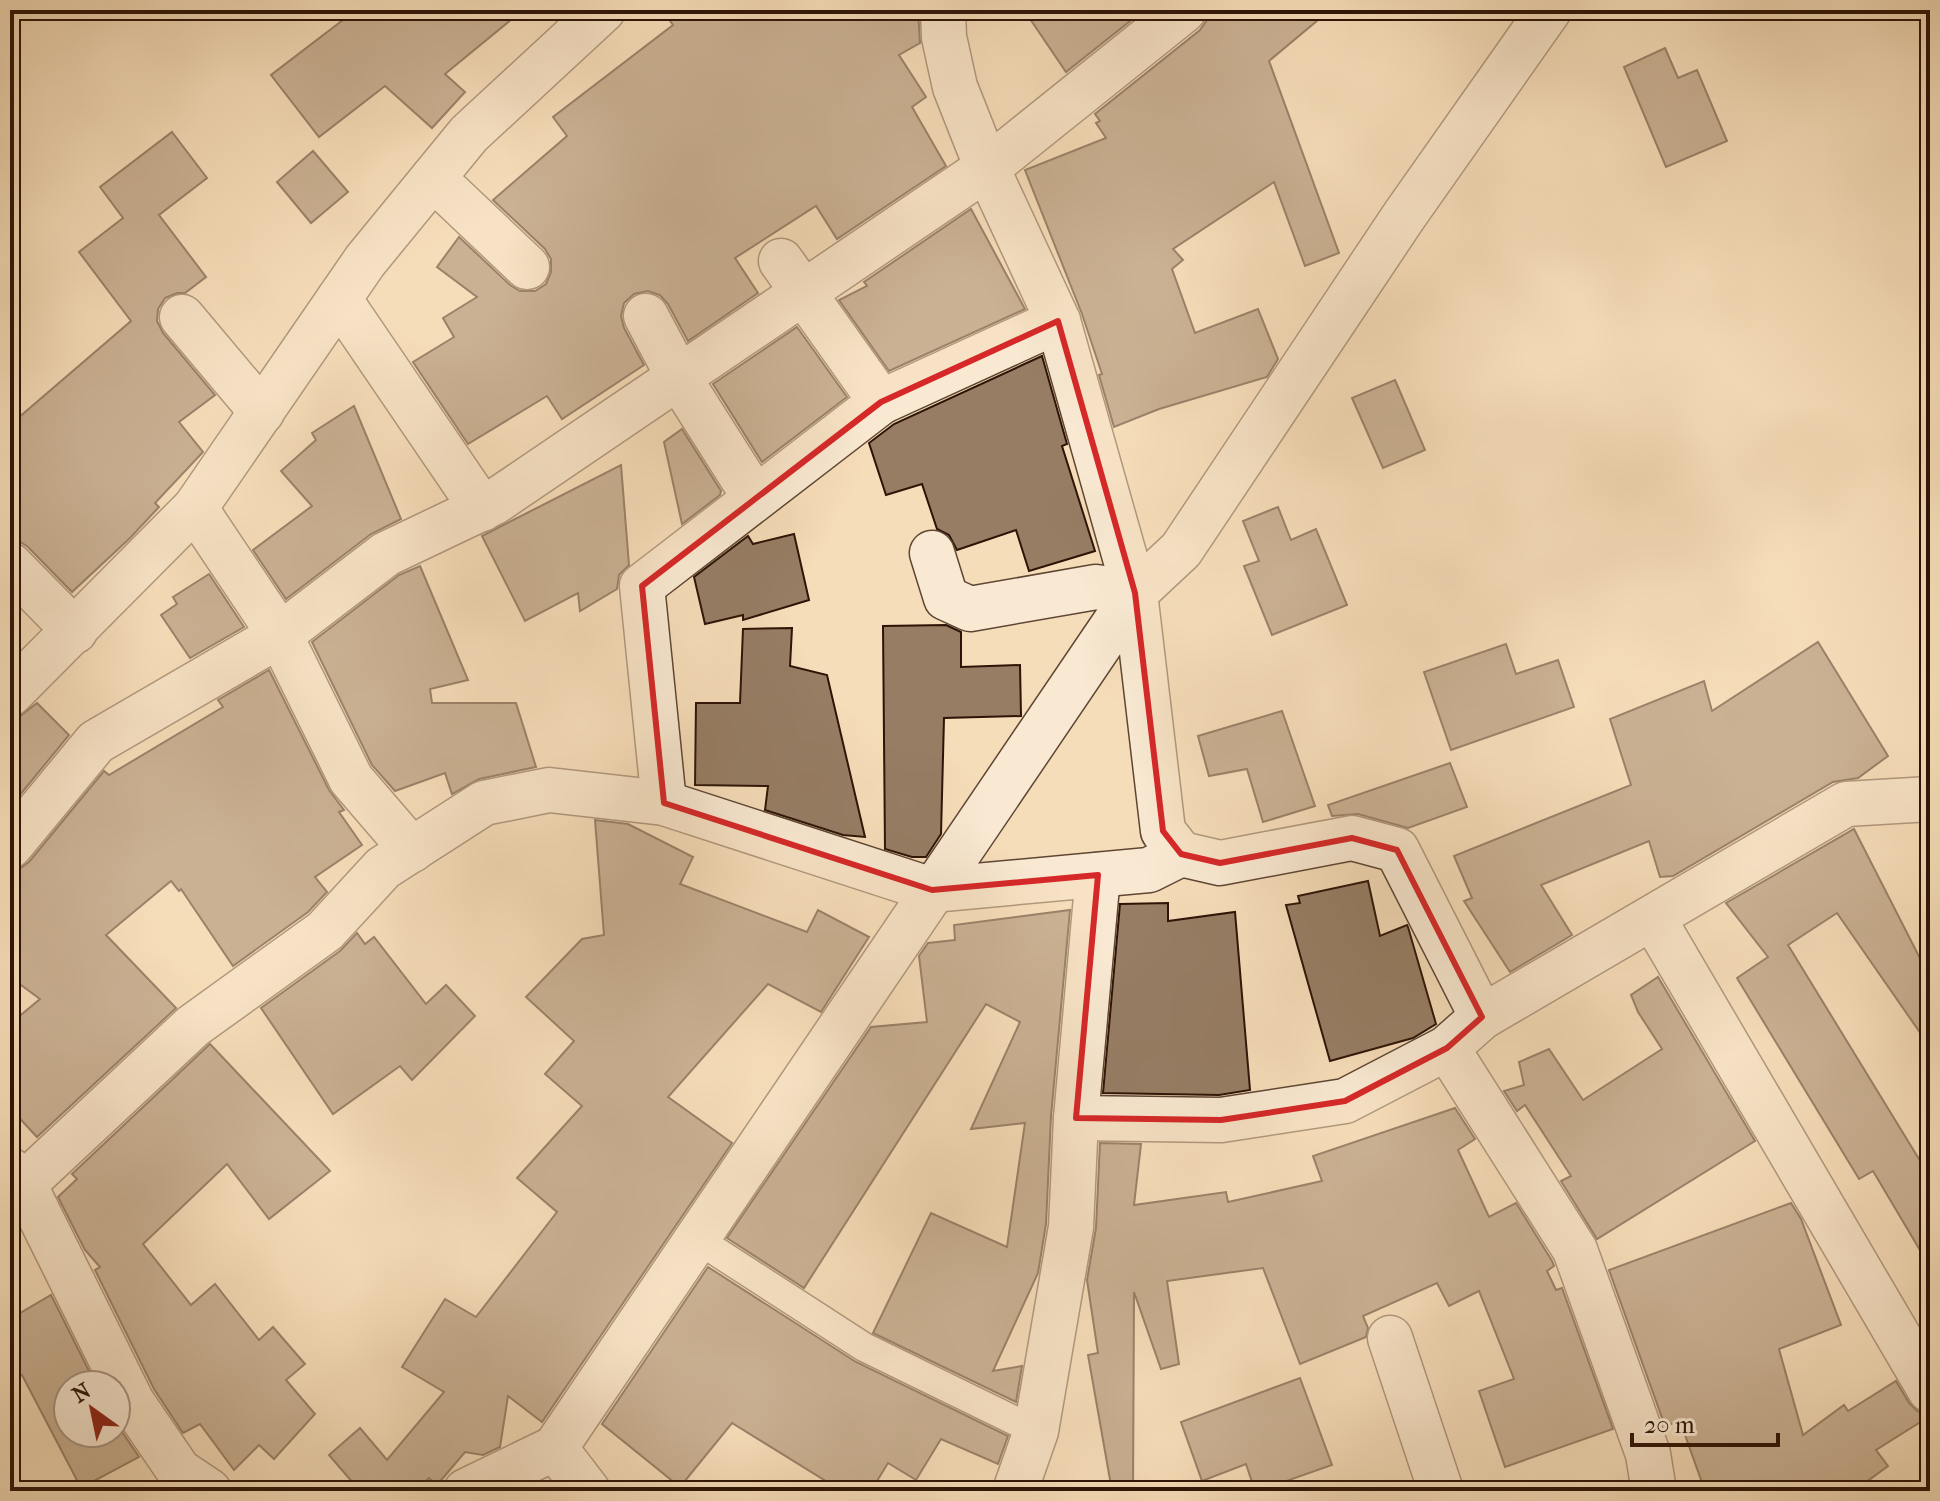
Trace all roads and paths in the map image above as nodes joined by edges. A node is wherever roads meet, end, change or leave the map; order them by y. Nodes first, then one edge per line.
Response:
1 (603, 10) edge
2 (943, 10) edge
3 (1184, 10) edge
4 (1545, 12) edge
5 (987, 168) junction
6 (433, 178) junction
7 (527, 267) dead end
8 (793, 277) junction
9 (339, 299) junction
10 (646, 316) dead end
11 (182, 317) dead end
12 (1058, 321) junction
13 (679, 378) junction
14 (881, 402) junction
15 (262, 412) junction
16 (755, 498) junction
17 (195, 508) junction
18 (482, 509) junction
19 (932, 553) dead end
20 (10, 565) edge
21 (1135, 593) junction
22 (75, 631) junction
23 (280, 635) junction
24 (10, 694) edge
25 (1930, 799) edge
26 (664, 803) junction
27 (10, 846) edge
28 (412, 850) junction
29 (1181, 854) junction
30 (1098, 875) junction
31 (932, 890) junction
32 (1653, 918) junction
33 (1482, 1017) junction
34 (1447, 1048) junction
35 (1076, 1118) junction
36 (17, 1177) edge
37 (697, 1239) junction
38 (1390, 1338) dead end
39 (1930, 1390) edge
40 (1036, 1431) junction
41 (555, 1448) junction
42 (209, 1491) edge
43 (466, 1491) edge
44 (588, 1491) edge
45 (1015, 1491) edge
46 (1441, 1491) edge
47 (1654, 1491) edge

1 - 6 street
2 - 5 street
3 - 5 street
4 - 21 street
5 - 8 street
5 - 12 street
6 - 7 street
6 - 9 street
8 - 13 street
8 - 14 street
9 - 15 street
9 - 18 street
10 - 13 street
11 - 15 street
12 - 14 street
12 - 21 street
13 - 16 street
13 - 18 street
14 - 16 street
15 - 17 street
16 - 26 street
17 - 22 street
17 - 23 street
18 - 23 street
19 - 21 street
20 - 22 street
21 - 29 street
21 - 31 street
22 - 24 street
23 - 27 street
23 - 28 street
25 - 32 street
26 - 28 street
26 - 31 street
28 - 36 street
29 - 30 street
29 - 33 street
30 - 31 street
30 - 35 street
31 - 37 street
32 - 33 street
32 - 39 street
33 - 34 street
34 - 35 street
34 - 47 street
35 - 40 street
36 - 42 street
37 - 40 lane
37 - 41 street
38 - 46 street
40 - 45 street
41 - 43 street
41 - 44 street

